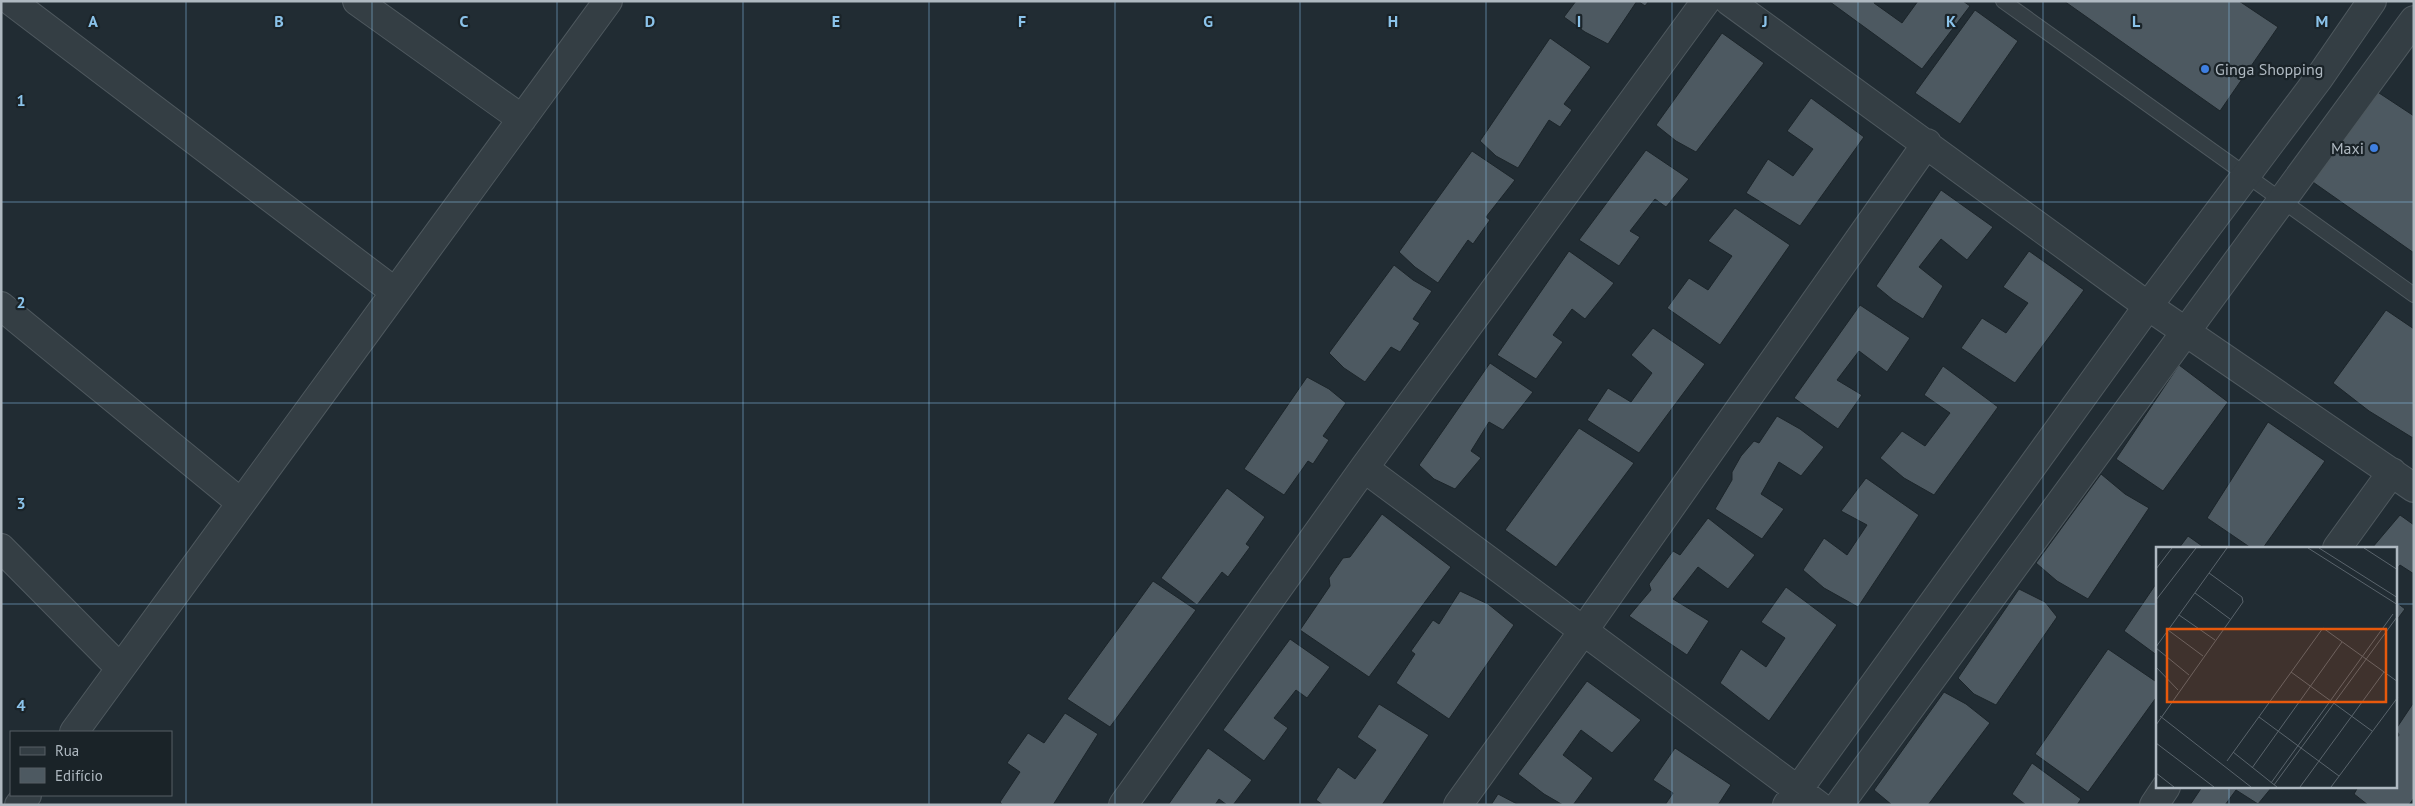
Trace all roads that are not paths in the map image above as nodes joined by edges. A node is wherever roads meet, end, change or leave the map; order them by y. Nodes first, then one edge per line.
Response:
1 (11, 1) edge
2 (356, 1) edge
3 (608, 1) edge
4 (1706, 1) edge
5 (1729, 1) edge
6 (2003, 1) edge
7 (2372, 1) edge
8 (1, 15) edge
9 (2414, 20) edge
10 (522, 119) junction
11 (1927, 143) junction
12 (2246, 175) junction
13 (2282, 200) junction
14 (395, 292) junction
15 (2414, 295) edge
16 (1, 306) edge
17 (2148, 306) junction
18 (2185, 332) junction
19 (1364, 468) junction
20 (2392, 472) junction
21 (2414, 488) edge
22 (240, 502) junction
23 (2338, 547) edge
24 (1, 548) edge
25 (1584, 630) junction
26 (120, 668) junction
27 (75, 731) edge
28 (2165, 788) edge
29 (1801, 800) edge
30 (1123, 805) edge
31 (1458, 805) edge
32 (1840, 805) edge
33 (2154, 805) edge

1 - 8 street
1 - 14 street
2 - 10 street
3 - 10 street
4 - 19 street
5 - 11 street
6 - 12 lane
7 - 12 street
9 - 13 street
10 - 14 street
11 - 17 street
11 - 25 street
12 - 13 lane
12 - 17 street
13 - 15 lane
13 - 18 street
14 - 22 street
16 - 22 street
17 - 18 street
17 - 29 street
18 - 20 street
18 - 32 street
19 - 25 street
19 - 30 street
20 - 21 street
20 - 23 street
22 - 26 street
24 - 26 street
25 - 29 street
25 - 31 street
26 - 27 street
28 - 33 street

